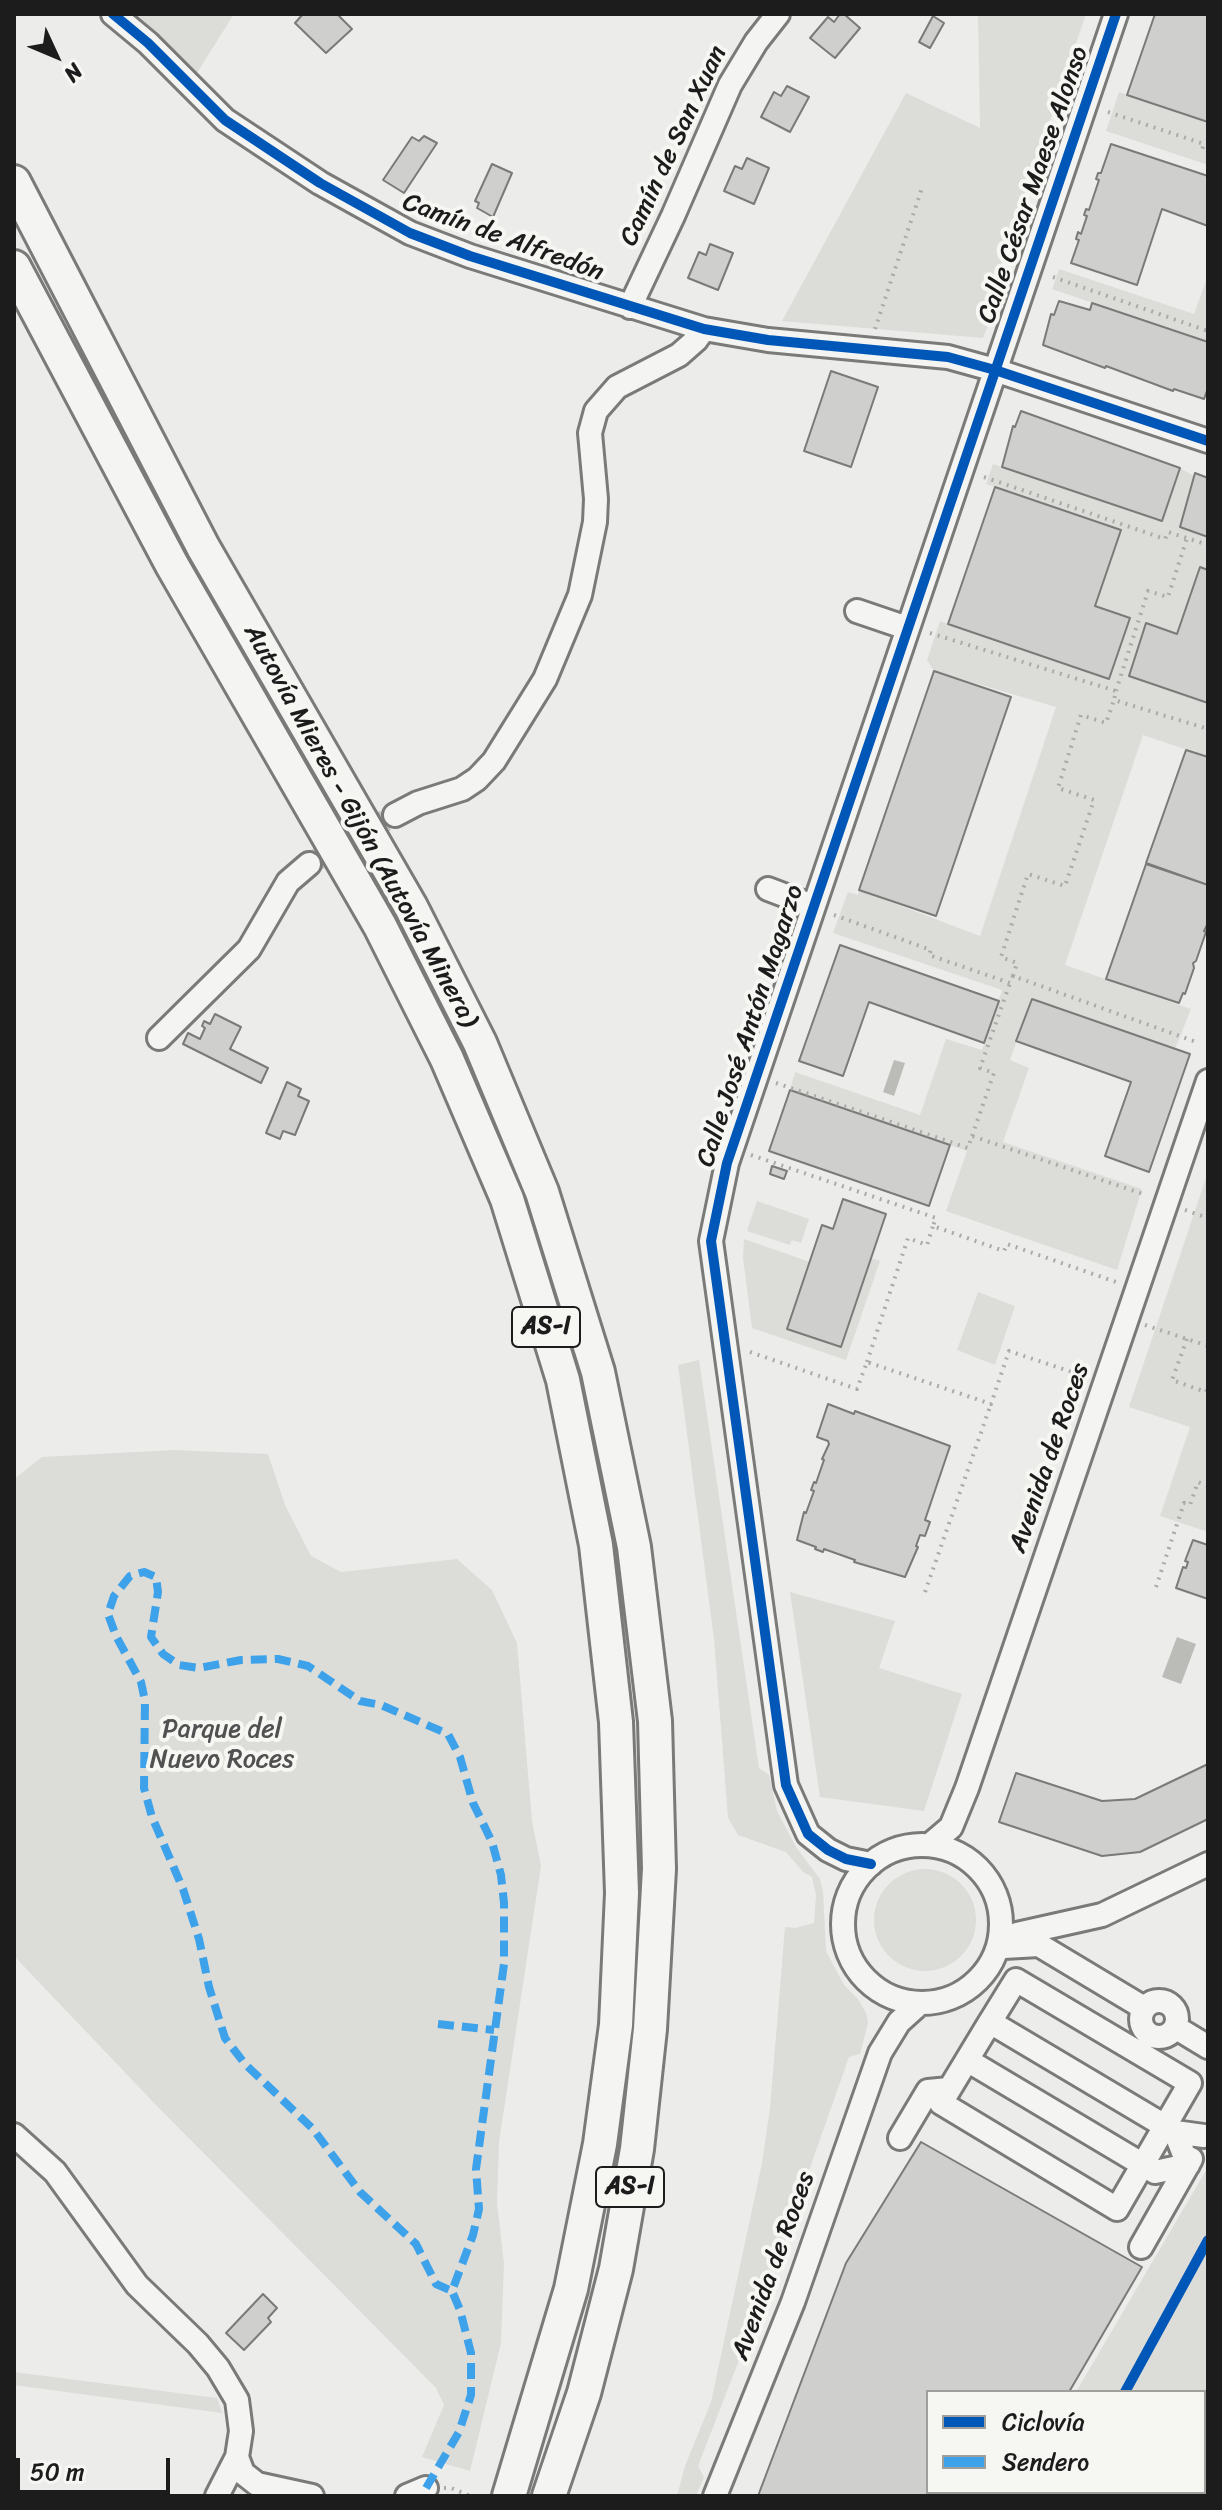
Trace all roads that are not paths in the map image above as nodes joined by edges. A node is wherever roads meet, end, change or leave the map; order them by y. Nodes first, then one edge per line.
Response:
1 (113, 14) edge
2 (778, 14) edge
3 (1116, 14) edge
4 (14, 182) edge
5 (14, 267) edge
6 (630, 307) junction
7 (704, 329) junction
8 (995, 370) junction
9 (1208, 441) edge
10 (857, 611) dead end
11 (907, 628) junction
12 (395, 815) tunnel mouth
13 (309, 864) tunnel mouth
14 (768, 889) dead end
15 (824, 910) junction
16 (159, 1038) dead end
17 (1208, 1081) edge
18 (931, 1844) junction
19 (871, 1864) junction
20 (1208, 1864) edge
21 (999, 1947) junction
22 (876, 1989) junction
23 (919, 2004) junction
24 (990, 2022) junction
25 (1208, 2047) edge
26 (880, 2053) junction
27 (967, 2060) junction
28 (949, 2089) junction
29 (1171, 2129) junction
30 (1206, 2133) edge
31 (14, 2135) edge
32 (900, 2138) dead end
33 (1188, 2165) junction
34 (1143, 2166) junction
35 (1141, 2247) dead end
36 (237, 2457) junction
37 (217, 2496) edge
38 (312, 2496) edge
39 (509, 2496) edge
40 (552, 2496) edge
41 (715, 2496) edge

1 - 6 street, Camín de Alfredón
2 - 6 street, Camín de San Xuan
3 - 8 street, Calle César Maese Alonso
4 - 40 highway, Autovía Mieres - Gijón (Autovía Minera) / AS-I
5 - 39 highway, AS-I
6 - 7 street, Camín de Alfredón
7 - 8 street, Camín de Alfredón
7 - 12 street
8 - 9 street, Camín de Alfredón
8 - 11 street, Calle José Antón Magarzo
10 - 11 street
11 - 15 street, Calle José Antón Magarzo
13 - 16 street
14 - 15 street
15 - 19 street, Calle José Antón Magarzo
17 - 18 street, Avenida de Roces
18 - 19 street
18 - 21 street
19 - 22 street
20 - 21 street
21 - 23 street
21 - 25 street
22 - 23 street
22 - 26 street, Avenida de Roces
23 - 26 street, Avenida de Roces
24 - 27 street
24 - 29 street
24 - 29 street
26 - 41 street, Avenida de Roces
27 - 28 street
27 - 34 street
28 - 32 street
28 - 34 street
29 - 30 street
29 - 33 street
29 - 34 street
30 - 33 street
31 - 36 street
33 - 34 street
33 - 35 street
36 - 37 street
36 - 38 street

